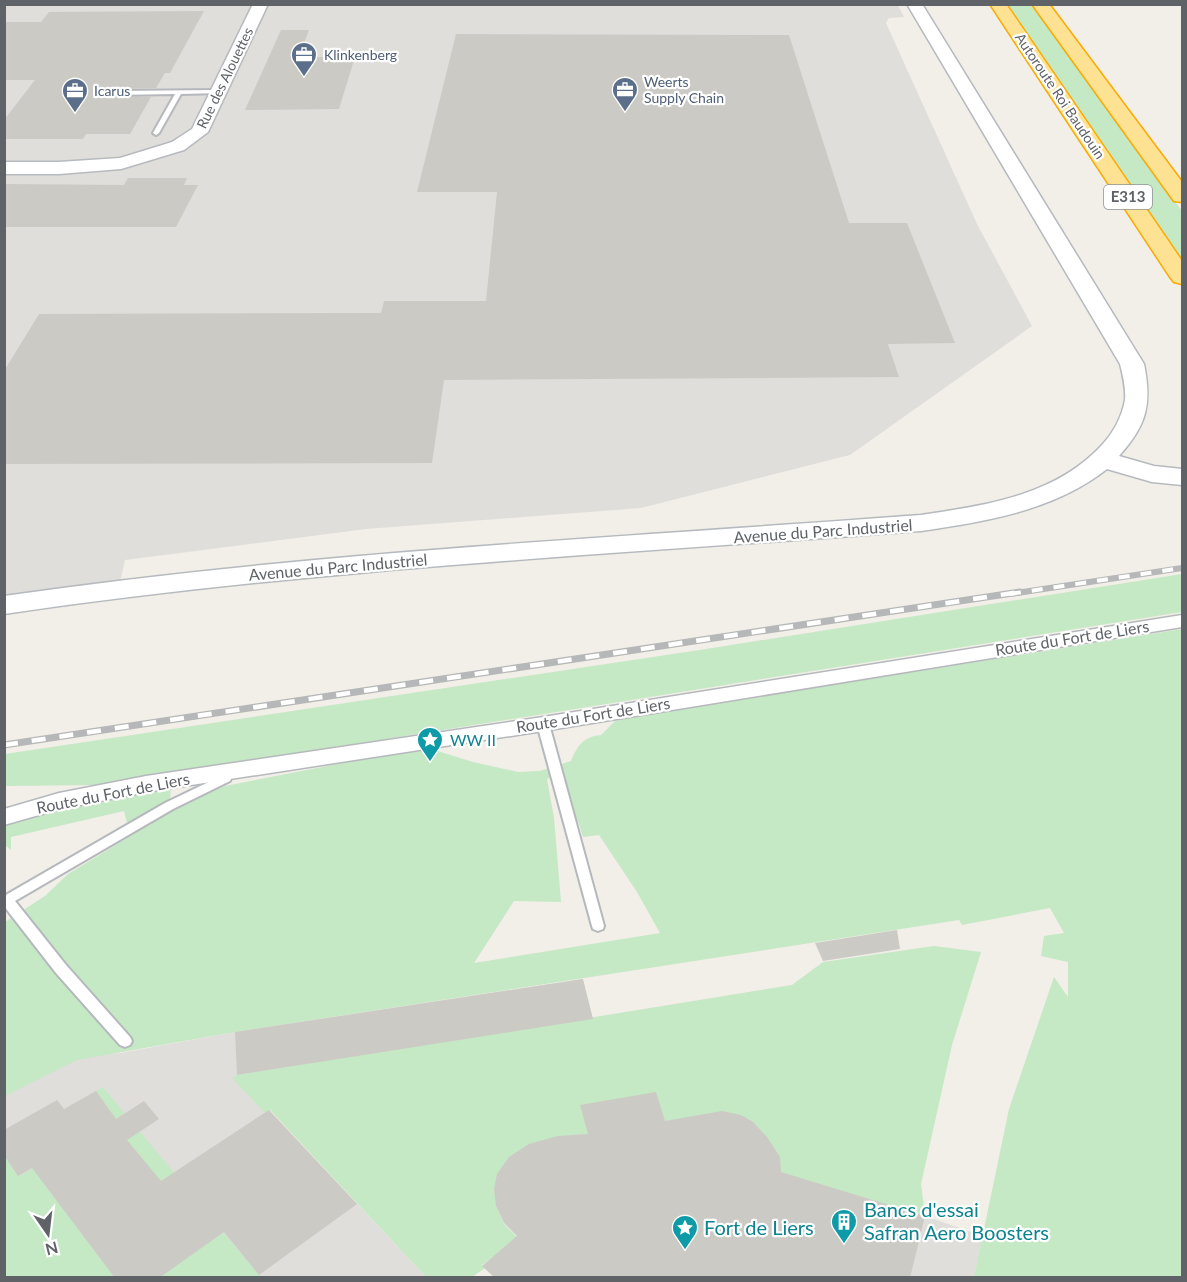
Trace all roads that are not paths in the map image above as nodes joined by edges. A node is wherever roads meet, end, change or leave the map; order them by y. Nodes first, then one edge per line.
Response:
1 (261, 4) edge
2 (914, 4) edge
3 (998, 4) edge
4 (1040, 4) edge
5 (179, 92) junction
6 (218, 92) junction
7 (116, 93) dead end
8 (156, 133) dead end
9 (4, 168) edge
10 (1182, 196) edge
11 (1182, 277) edge
12 (1105, 460) junction
13 (1182, 477) edge
14 (4, 606) edge
15 (1182, 621) edge
16 (543, 724) junction
17 (228, 771) junction
18 (4, 818) edge
19 (6, 901) edge
20 (598, 926) dead end
21 (125, 1041) dead end

1 - 6 street, Rue des Alouettes
2 - 12 street, Avenue du Parc Industriel
3 - 11 highway, Autoroute Roi Baudouin / E313
4 - 10 highway, E313
5 - 6 lane
5 - 7 lane
5 - 8 lane
6 - 9 street, Rue des Alouettes
12 - 13 street
12 - 14 street, Avenue du Parc Industriel
15 - 16 street, Route du Fort de Liers
16 - 17 street, Route du Fort de Liers
16 - 20 lane
17 - 18 street, Route du Fort de Liers
17 - 19 lane
19 - 21 lane

